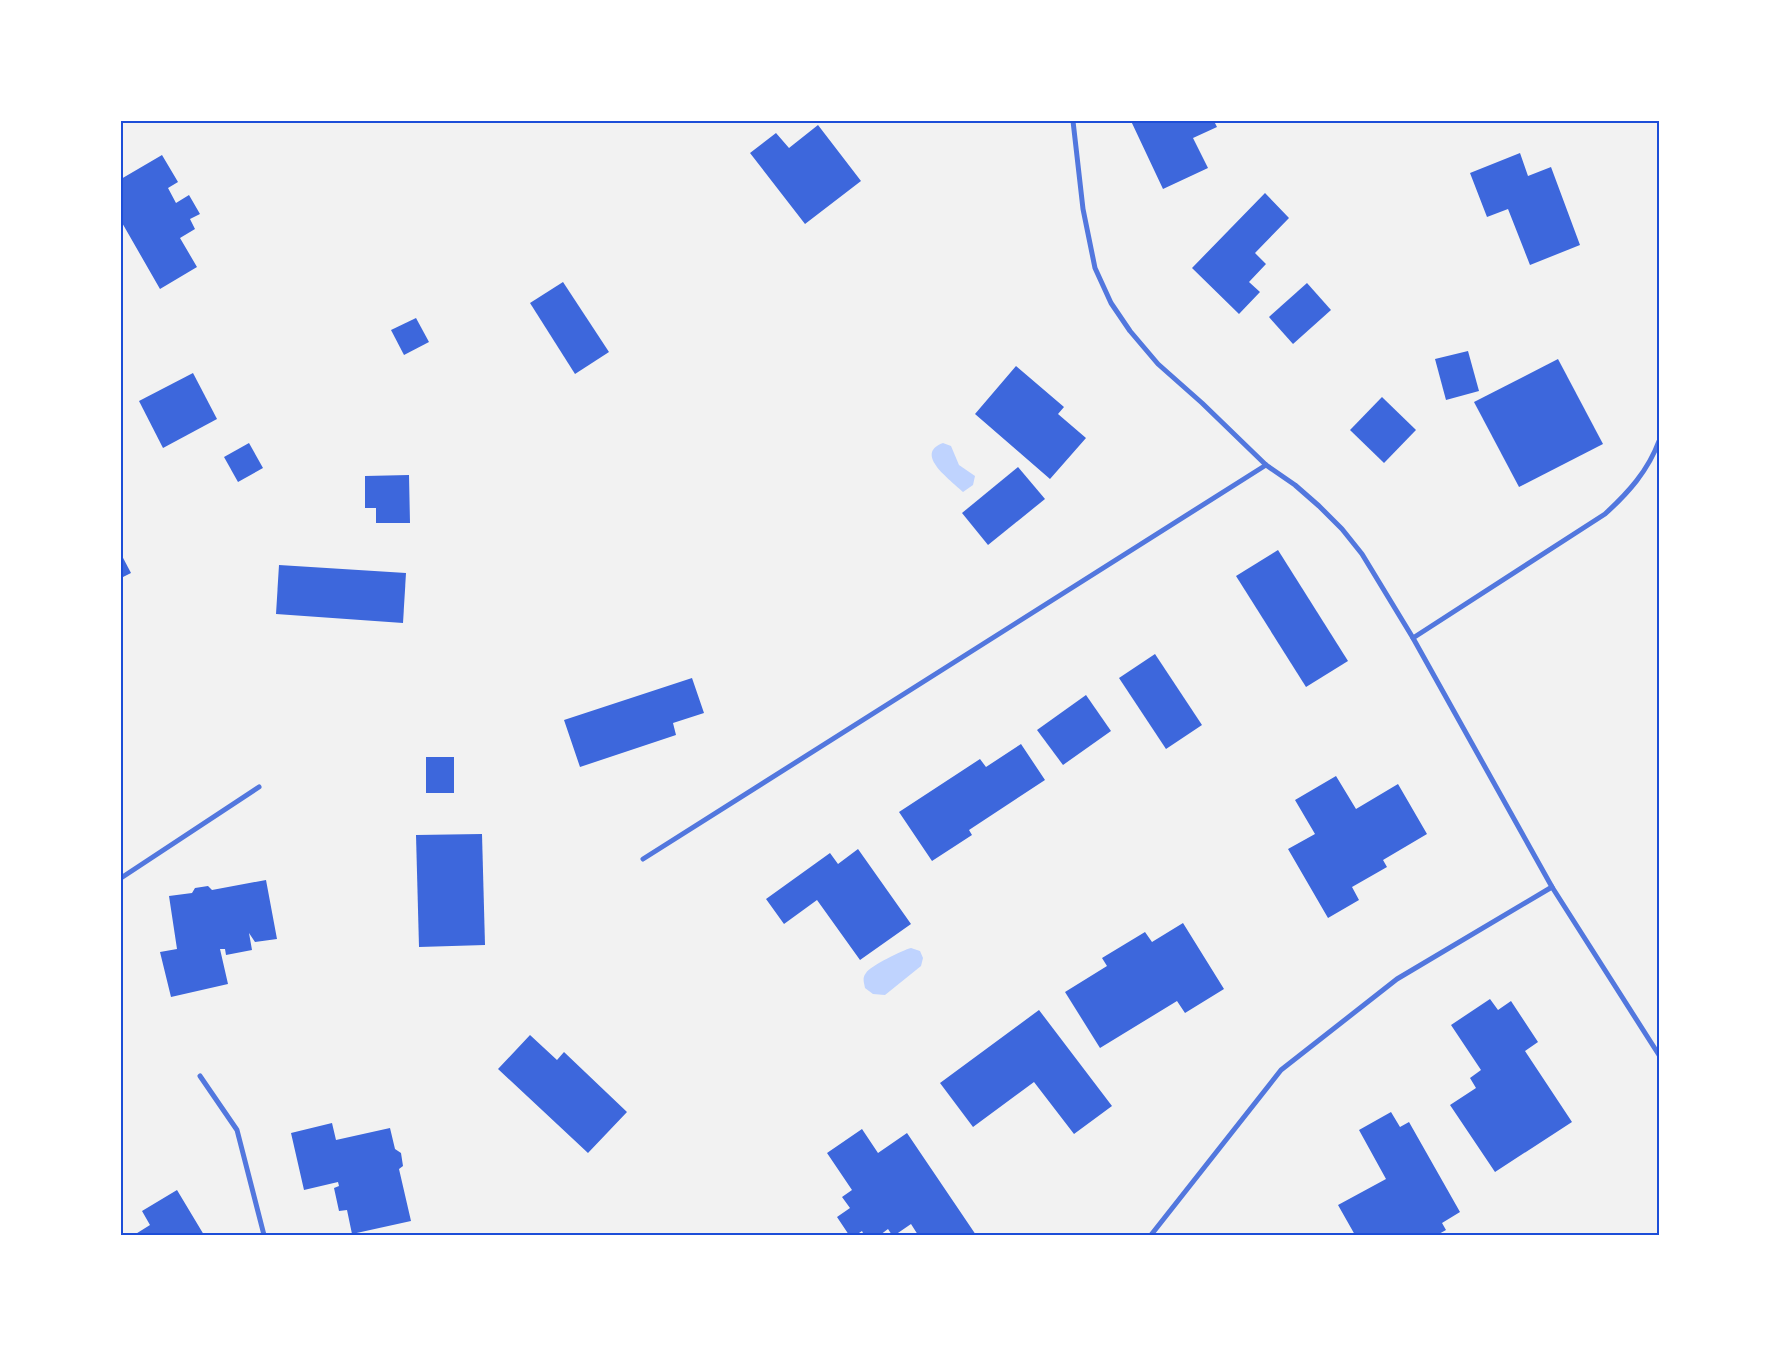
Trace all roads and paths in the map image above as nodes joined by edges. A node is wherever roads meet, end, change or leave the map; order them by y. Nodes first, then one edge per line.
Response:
1 (1073, 121) edge
2 (1659, 441) edge
3 (1266, 465) junction
4 (1413, 638) junction
5 (259, 788) dead end
6 (643, 859) dead end
7 (121, 878) edge
8 (1552, 887) junction
9 (1659, 1055) edge
10 (200, 1076) dead end
11 (264, 1235) edge
12 (1151, 1235) edge

1 - 3 street
2 - 4 street
3 - 4 street
3 - 6 street
4 - 8 street
5 - 7 street
8 - 9 street
8 - 12 street
10 - 11 street

